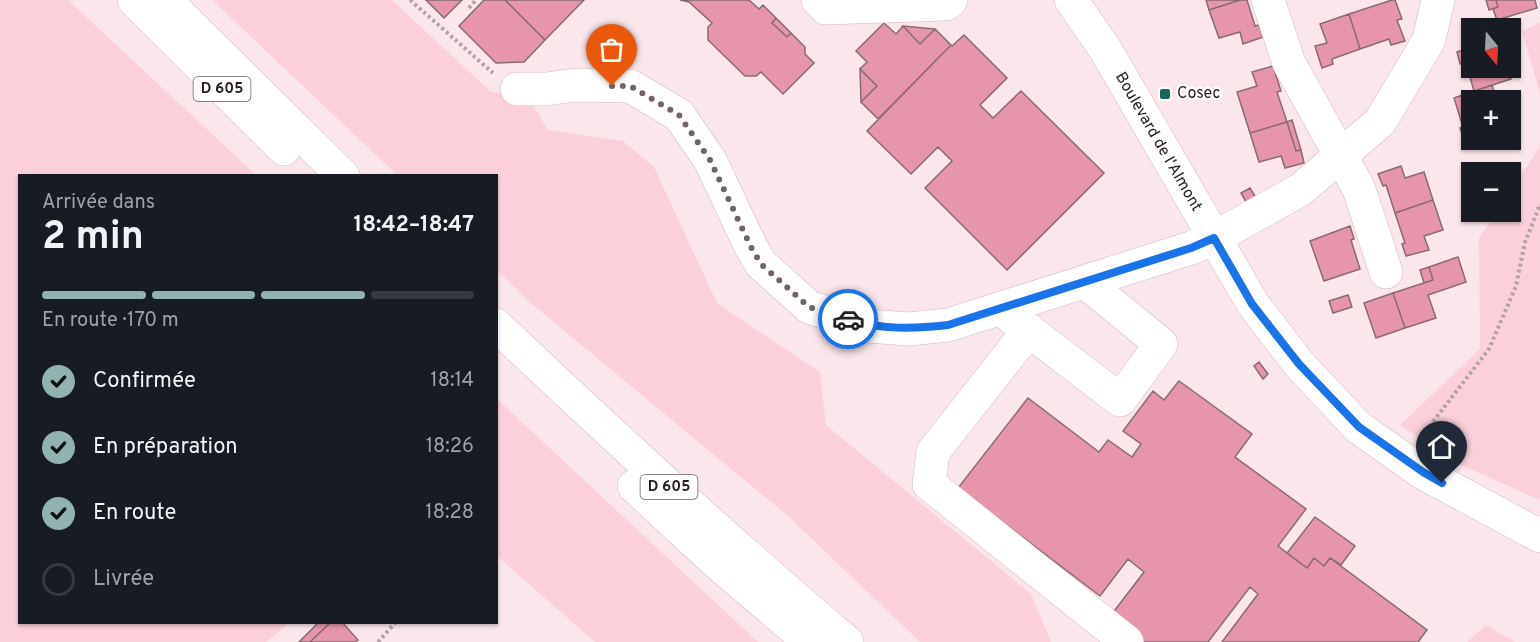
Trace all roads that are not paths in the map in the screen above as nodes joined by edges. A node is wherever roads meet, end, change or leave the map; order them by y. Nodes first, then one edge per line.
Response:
1 (134, 0) edge
2 (165, 0) edge
3 (818, 0) edge
4 (951, 0) edge
5 (1071, 0) edge
6 (1268, 0) edge
7 (1438, 0) edge
8 (517, 89) road end
9 (1339, 157) junction
10 (309, 174) edge
11 (341, 174) edge
12 (1214, 238) junction
13 (1386, 272) dead end
14 (1085, 282) junction
15 (1000, 310) junction
16 (498, 327) edge
17 (1029, 330) junction
18 (498, 356) edge
19 (1538, 535) edge
20 (810, 642) edge
21 (847, 642) edge
22 (1127, 642) edge

1 - 10 street, D 605
2 - 11 street, D 605
3 - 4 street
5 - 12 street, Boulevard de l'Almont
6 - 9 street
7 - 9 street
8 - 15 street
9 - 12 street
9 - 13 street
12 - 14 street
12 - 19 street, Boulevard de l'Almont
14 - 15 street
14 - 17 street
15 - 17 street
16 - 21 street, D 605
17 - 22 street
18 - 20 street, D 605

